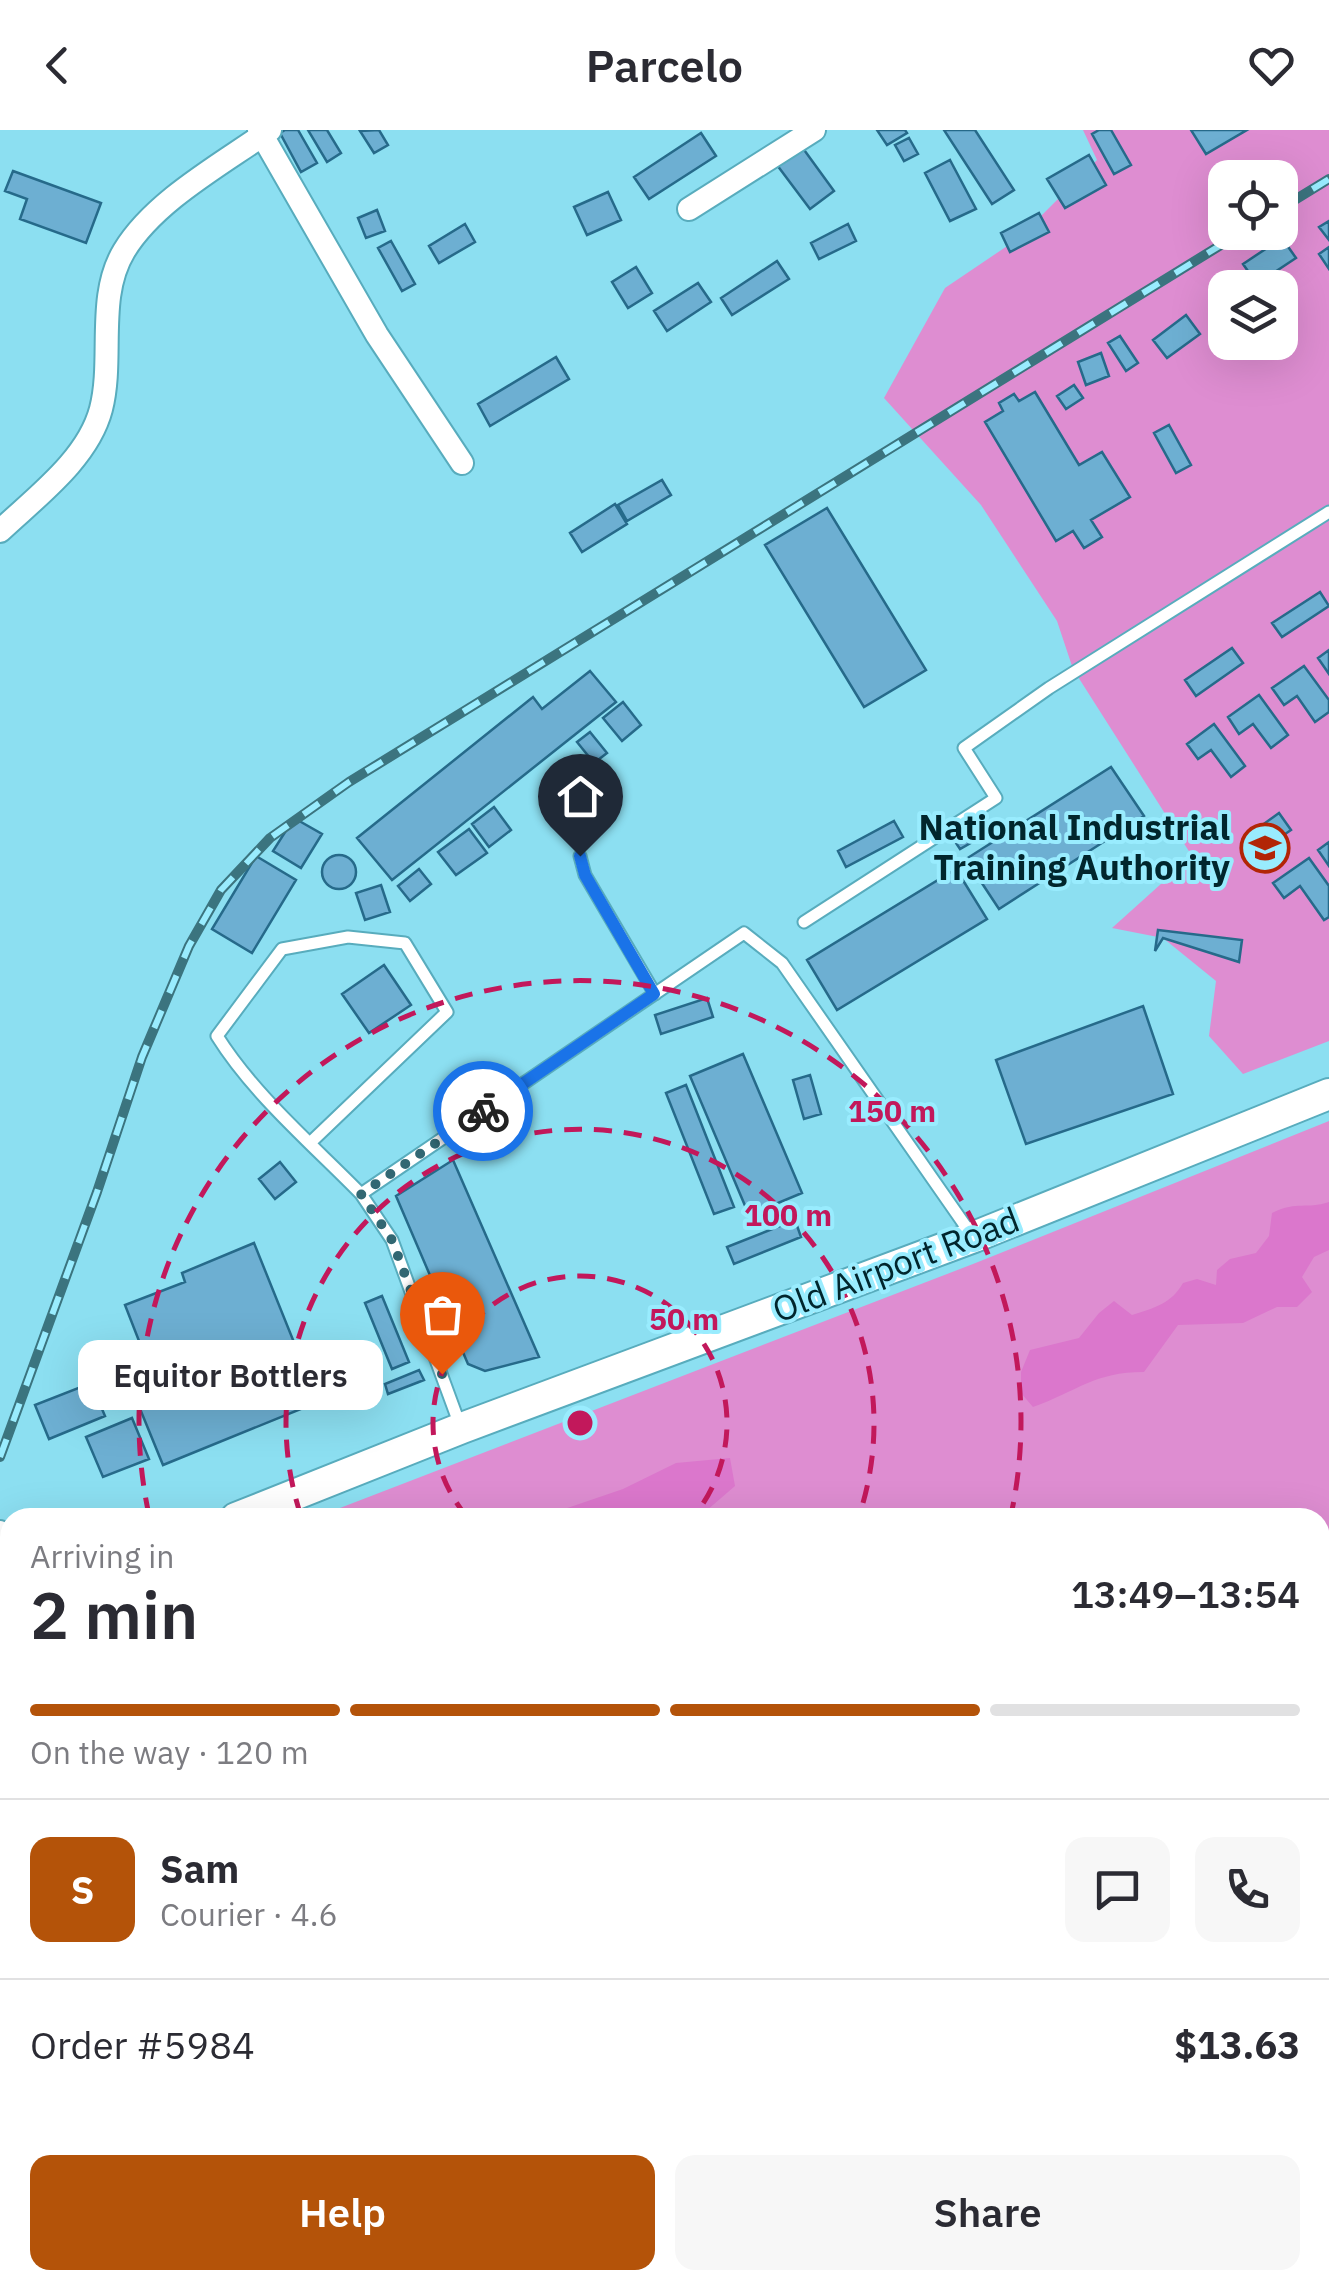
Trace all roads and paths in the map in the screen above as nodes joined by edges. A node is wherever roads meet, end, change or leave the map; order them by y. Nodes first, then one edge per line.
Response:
1 (814, 130) edge
2 (264, 132) edge
3 (689, 209) dead end
4 (462, 463) dead end
5 (1329, 512) edge
6 (0, 531) edge
7 (580, 856) dead end
8 (804, 922) dead end
9 (654, 994) junction
10 (1329, 1094) edge
11 (311, 1142) junction
12 (361, 1194) junction
13 (974, 1238) junction
14 (462, 1428) junction
15 (261, 1508) edge

1 - 3 street
2 - 4 street
2 - 6 street
5 - 8 lane
7 - 9 lane
9 - 12 lane
9 - 13 lane
10 - 13 main road, Old Airport Road
11 - 11 lane
11 - 12 lane
12 - 14 lane
13 - 14 main road, Old Airport Road
14 - 15 main road, Old Airport Road

